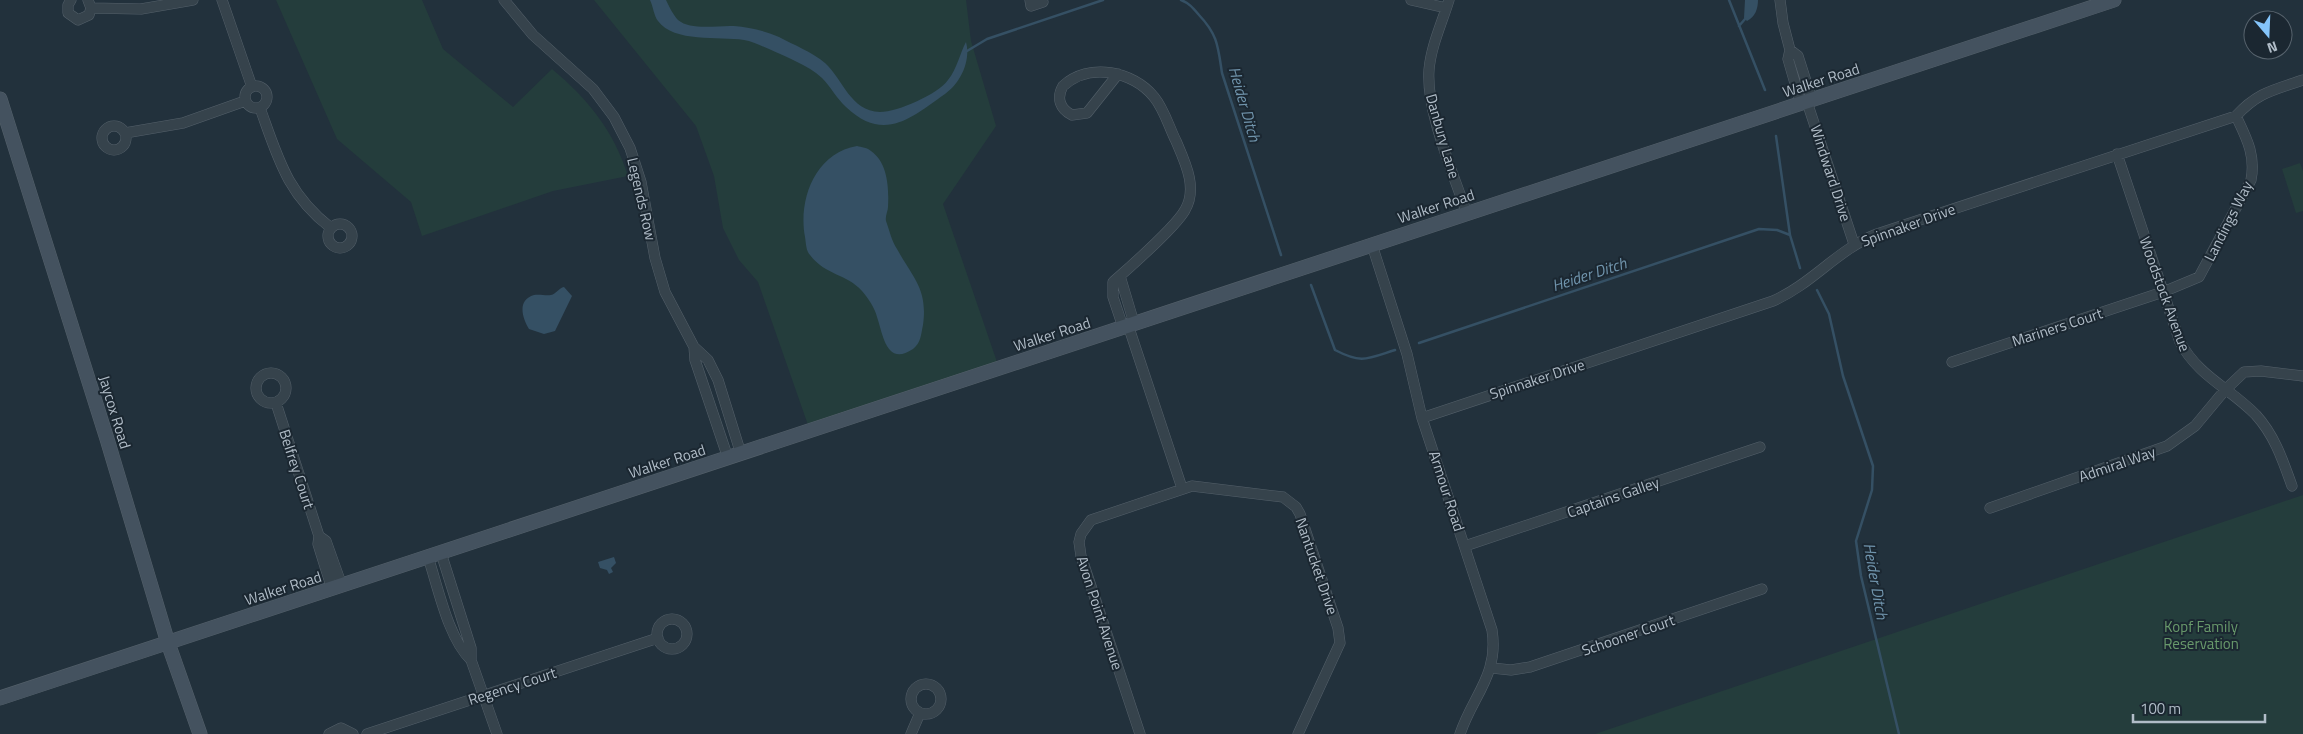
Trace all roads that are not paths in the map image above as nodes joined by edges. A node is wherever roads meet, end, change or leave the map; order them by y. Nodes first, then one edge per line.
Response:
1 (71, 0) edge
2 (193, 0) edge
3 (222, 0) edge
4 (504, 0) edge
5 (1030, 0) edge
6 (1411, 0) edge
7 (1780, 0) edge
8 (2114, 0) edge
9 (1043, 2) dead end
10 (89, 4) edge
11 (1448, 4) edge
12 (1118, 74) junction
13 (2303, 80) edge
14 (252, 87) junction
15 (0, 99) edge
16 (245, 101) junction
17 (1807, 102) junction
18 (260, 108) junction
19 (2236, 116) junction
20 (125, 133) dead end
21 (2117, 154) junction
22 (1467, 214) junction
23 (331, 228) dead end
24 (1854, 244) junction
25 (1372, 245) junction
26 (2163, 292) junction
27 (1128, 325) junction
28 (694, 348) junction
29 (1952, 362) dead end
30 (2303, 376) edge
31 (2225, 390) junction
32 (276, 403) dead end
33 (1422, 418) junction
34 (1760, 447) dead end
35 (734, 456) junction
36 (2292, 486) dead end
37 (1182, 488) junction
38 (1990, 508) dead end
39 (1465, 546) junction
40 (434, 555) junction
41 (337, 587) junction
42 (1762, 589) dead end
43 (658, 638) dead end
44 (168, 643) junction
45 (1492, 668) junction
46 (484, 695) junction
47 (0, 698) edge
48 (920, 713) dead end
49 (200, 734) edge
50 (329, 734) edge
51 (353, 734) edge
52 (367, 734) edge
53 (497, 734) edge
54 (911, 734) edge
55 (1140, 734) edge
56 (1298, 734) edge
57 (1460, 734) edge

1 - 10 street
2 - 10 street
3 - 14 street
4 - 28 street, Legends Row
5 - 9 street
6 - 11 street
7 - 17 street, Windward Drive
8 - 17 street, Walker Road
11 - 22 street, Danbury Lane
12 - 12 street
12 - 27 street
13 - 19 street
14 - 16 street
14 - 18 street
15 - 44 street, Jaycox Road
16 - 18 street
16 - 20 street
17 - 22 street, Walker Road
17 - 24 street, Windward Drive
18 - 23 street
19 - 21 street, Spinnaker Drive
19 - 26 street, Landings Way
21 - 24 street, Spinnaker Drive
21 - 26 street, Woodstock Avenue
22 - 25 street, Walker Road
24 - 33 street, Spinnaker Drive
25 - 27 street, Walker Road
25 - 33 street, Armour Road
26 - 29 street, Mariners Court
26 - 31 street, Woodstock Avenue
27 - 35 street, Walker Road
27 - 37 street
28 - 35 street, Legends Row
28 - 35 street, Legends Row
30 - 31 street
31 - 36 street, Woodstock Avenue
31 - 38 street, Admiral Way
32 - 41 street, Belfrey Court
33 - 39 street, Armour Road
34 - 39 street, Captains Galley
35 - 40 street, Walker Road
37 - 55 street, Avon Point Avenue
37 - 56 street, Nantucket Drive
39 - 45 street, Armour Road
40 - 41 street, Walker Road
40 - 46 street
41 - 44 street, Walker Road
42 - 45 street, Schooner Court
43 - 46 street, Regency Court
44 - 47 street, Walker Road
44 - 49 street, Jaycox Road
45 - 57 street, Armour Road
46 - 52 street, Regency Court
46 - 53 street
48 - 54 street
50 - 51 street

